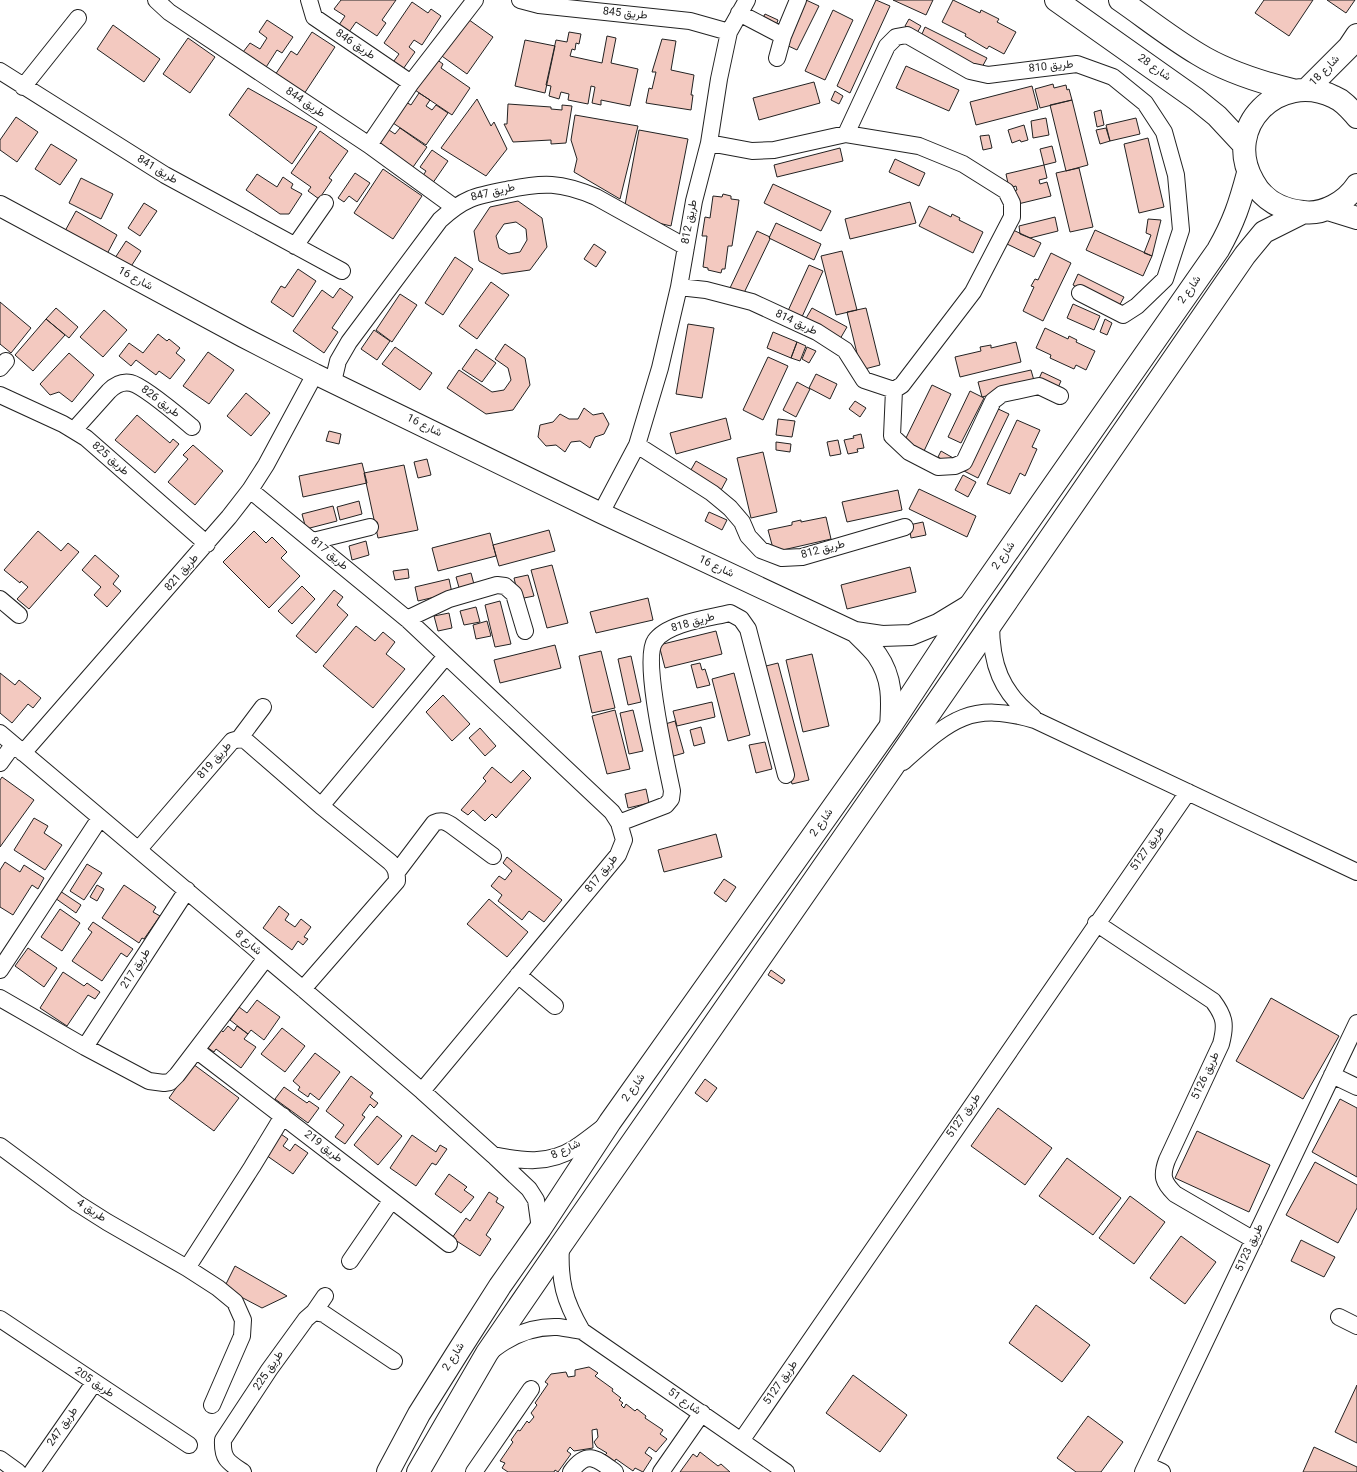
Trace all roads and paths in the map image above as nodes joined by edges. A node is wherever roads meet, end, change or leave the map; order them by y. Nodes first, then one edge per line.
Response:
1 (156, 0) edge
2 (309, 0) edge
3 (475, 0) edge
4 (520, 0) edge
5 (798, 0) edge
6 (1056, 0) edge
7 (1120, 0) edge
8 (743, 7) edge
9 (78, 18) dead end
10 (730, 32) junction
11 (1357, 35) edge
12 (783, 36) junction
13 (777, 58) dead end
14 (0, 71) edge
15 (411, 83) junction
16 (23, 87) junction
17 (1300, 90) junction
18 (1357, 117) edge
19 (846, 134) junction
20 (709, 143) junction
21 (369, 145) junction
22 (1244, 145) junction
23 (1248, 173) junction
24 (1357, 185) edge
25 (325, 203) dead end
26 (0, 206) edge
27 (454, 207) junction
28 (1328, 209) junction
29 (1304, 212) junction
30 (1357, 218) edge
31 (296, 246) junction
32 (686, 247) junction
33 (342, 271) dead end
34 (679, 287) junction
35 (1080, 293) dead end
36 (324, 378) junction
37 (894, 390) junction
38 (0, 395) edge
39 (1060, 396) dead end
40 (192, 427) dead end
41 (74, 430) junction
42 (637, 445) junction
43 (250, 490) junction
44 (601, 513) junction
45 (370, 527) dead end
46 (905, 527) dead end
47 (313, 542) junction
48 (207, 544) junction
49 (0, 599) edge
50 (971, 604) junction
51 (19, 615) dead end
52 (407, 619) junction
53 (991, 624) junction
54 (525, 631) dead end
55 (855, 632) junction
56 (446, 656) junction
57 (263, 707) dead end
58 (1035, 720) junction
59 (890, 727) junction
60 (0, 734) edge
61 (238, 739) junction
62 (18, 749) junction
63 (0, 763) edge
64 (786, 775) dead end
65 (885, 778) junction
66 (1188, 792) junction
67 (321, 806) junction
68 (100, 818) junction
69 (619, 822) junction
70 (139, 850) junction
71 (492, 856) dead end
72 (397, 872) junction
73 (1357, 872) edge
74 (187, 890) junction
75 (1096, 924) junction
76 (266, 958) junction
77 (0, 970) edge
78 (518, 975) junction
79 (303, 989) junction
80 (0, 998) edge
81 (555, 1006) dead end
82 (1357, 1023) edge
83 (85, 1047) junction
84 (196, 1050) junction
85 (1332, 1075) junction
86 (1357, 1087) edge
87 (422, 1091) junction
88 (283, 1116) junction
89 (610, 1122) junction
90 (0, 1146) edge
91 (493, 1154) junction
92 (391, 1201) junction
93 (540, 1228) junction
94 (1254, 1240) junction
95 (449, 1244) dead end
96 (561, 1245) junction
97 (350, 1261) dead end
98 (187, 1268) junction
99 (325, 1296) dead end
100 (314, 1312) junction
101 (1339, 1317) dead end
102 (0, 1319) edge
103 (1357, 1326) edge
104 (582, 1331) junction
105 (487, 1353) junction
106 (394, 1361) dead end
107 (94, 1383) junction
108 (531, 1389) dead end
109 (212, 1405) dead end
110 (702, 1414) junction
111 (741, 1441) junction
112 (189, 1445) dead end
113 (0, 1459) edge
114 (1145, 1468) edge
115 (482, 1469) edge
116 (388, 1471) edge
117 (18, 1472) edge
118 (32, 1472) edge
119 (242, 1472) edge
120 (418, 1472) edge
121 (571, 1472) edge
122 (615, 1472) edge
123 (661, 1472) edge
124 (786, 1472) edge
125 (1162, 1472) edge

1 - 21 street, طريق 844
2 - 15 street, طريق 846
3 - 15 street
4 - 10 street, طريق 845
5 - 12 street
6 - 22 main road, شارع 28
7 - 17 main road
8 - 10 street, طريق 812
8 - 12 street
9 - 16 street
10 - 20 street, طريق 812
11 - 17 main road, شارع 18
12 - 13 street
14 - 16 street, طريق 841
15 - 21 street
16 - 31 street, طريق 841
17 - 18 main road
17 - 22 main road
19 - 20 street
19 - 35 street, طريق 810
19 - 37 street
20 - 32 street, طريق 812
21 - 27 street, طريق 844
22 - 23 main road
23 - 29 main road
23 - 50 main road, شارع 2
24 - 28 main road
25 - 31 street
26 - 36 street, شارع 16
27 - 32 street, طريق 847
27 - 36 street, طريق 847
28 - 29 main road
28 - 30 main road
29 - 53 main road
31 - 33 street, طريق 841
32 - 34 street, طريق 812
34 - 37 street, طريق 814
34 - 42 street, طريق 812
36 - 43 street, طريق 821
36 - 44 street, شارع 16
37 - 39 street
38 - 41 street, طريق 825
40 - 41 street, طريق 826
41 - 48 street, طريق 825
42 - 44 street, طريق 812
42 - 46 street, طريق 812
43 - 47 street, طريق 817
43 - 48 street, طريق 821
44 - 55 street, شارع 16
45 - 47 street
47 - 52 street, طريق 817
48 - 62 street, طريق 821
49 - 51 street
50 - 55 street, شارع 16
50 - 59 main road, شارع 2
52 - 54 street
52 - 56 street, طريق 817
53 - 58 street
53 - 65 main road
55 - 59 street, شارع 16
56 - 67 street
56 - 69 street, طريق 817
57 - 61 street
58 - 65 street
58 - 66 street
59 - 89 main road, شارع 2
60 - 62 street, شارع 8
61 - 67 street, طريق 819
61 - 70 street, طريق 819
62 - 63 street, طريق 821
62 - 68 street, شارع 8
64 - 69 street, طريق 818
65 - 96 main road
66 - 73 street
66 - 75 street, طريق 5127
67 - 72 street, طريق 819
68 - 70 street, شارع 8
68 - 77 street
69 - 78 street, طريق 817
70 - 74 street, شارع 8
71 - 72 street
72 - 79 street
74 - 76 street, شارع 8
74 - 83 street, طريق 217
75 - 94 street, طريق 5126
75 - 111 street, طريق 5127
76 - 79 street, شارع 8
76 - 84 street
78 - 81 street
78 - 87 street, طريق 817
79 - 87 street, شارع 8
80 - 83 street
82 - 85 street, طريق 5123
83 - 84 street
84 - 88 street, طريق 219
85 - 86 street
85 - 94 street, طريق 5123
87 - 91 street, شارع 8
88 - 92 street, طريق 219
88 - 98 street
89 - 91 street, شارع 8
89 - 93 main road, شارع 2
90 - 98 street, طريق 4
91 - 93 street, شارع 8
92 - 95 street, طريق 219
92 - 97 street
93 - 116 main road, شارع 2
94 - 114 street, طريق 5123
96 - 104 street, شارع 51
96 - 105 main road
98 - 109 street, طريق 4
99 - 100 street, طريق 225
100 - 106 street
100 - 119 street, طريق 225
101 - 103 street
102 - 107 street, طريق 205
104 - 105 street, شارع 51
104 - 110 street, شارع 51
105 - 120 main road
107 - 112 street, طريق 205
107 - 118 street, طريق 247
108 - 115 street
110 - 111 street, شارع 51
110 - 123 street
111 - 124 street, شارع 51
113 - 117 street
114 - 125 street
121 - 122 street

